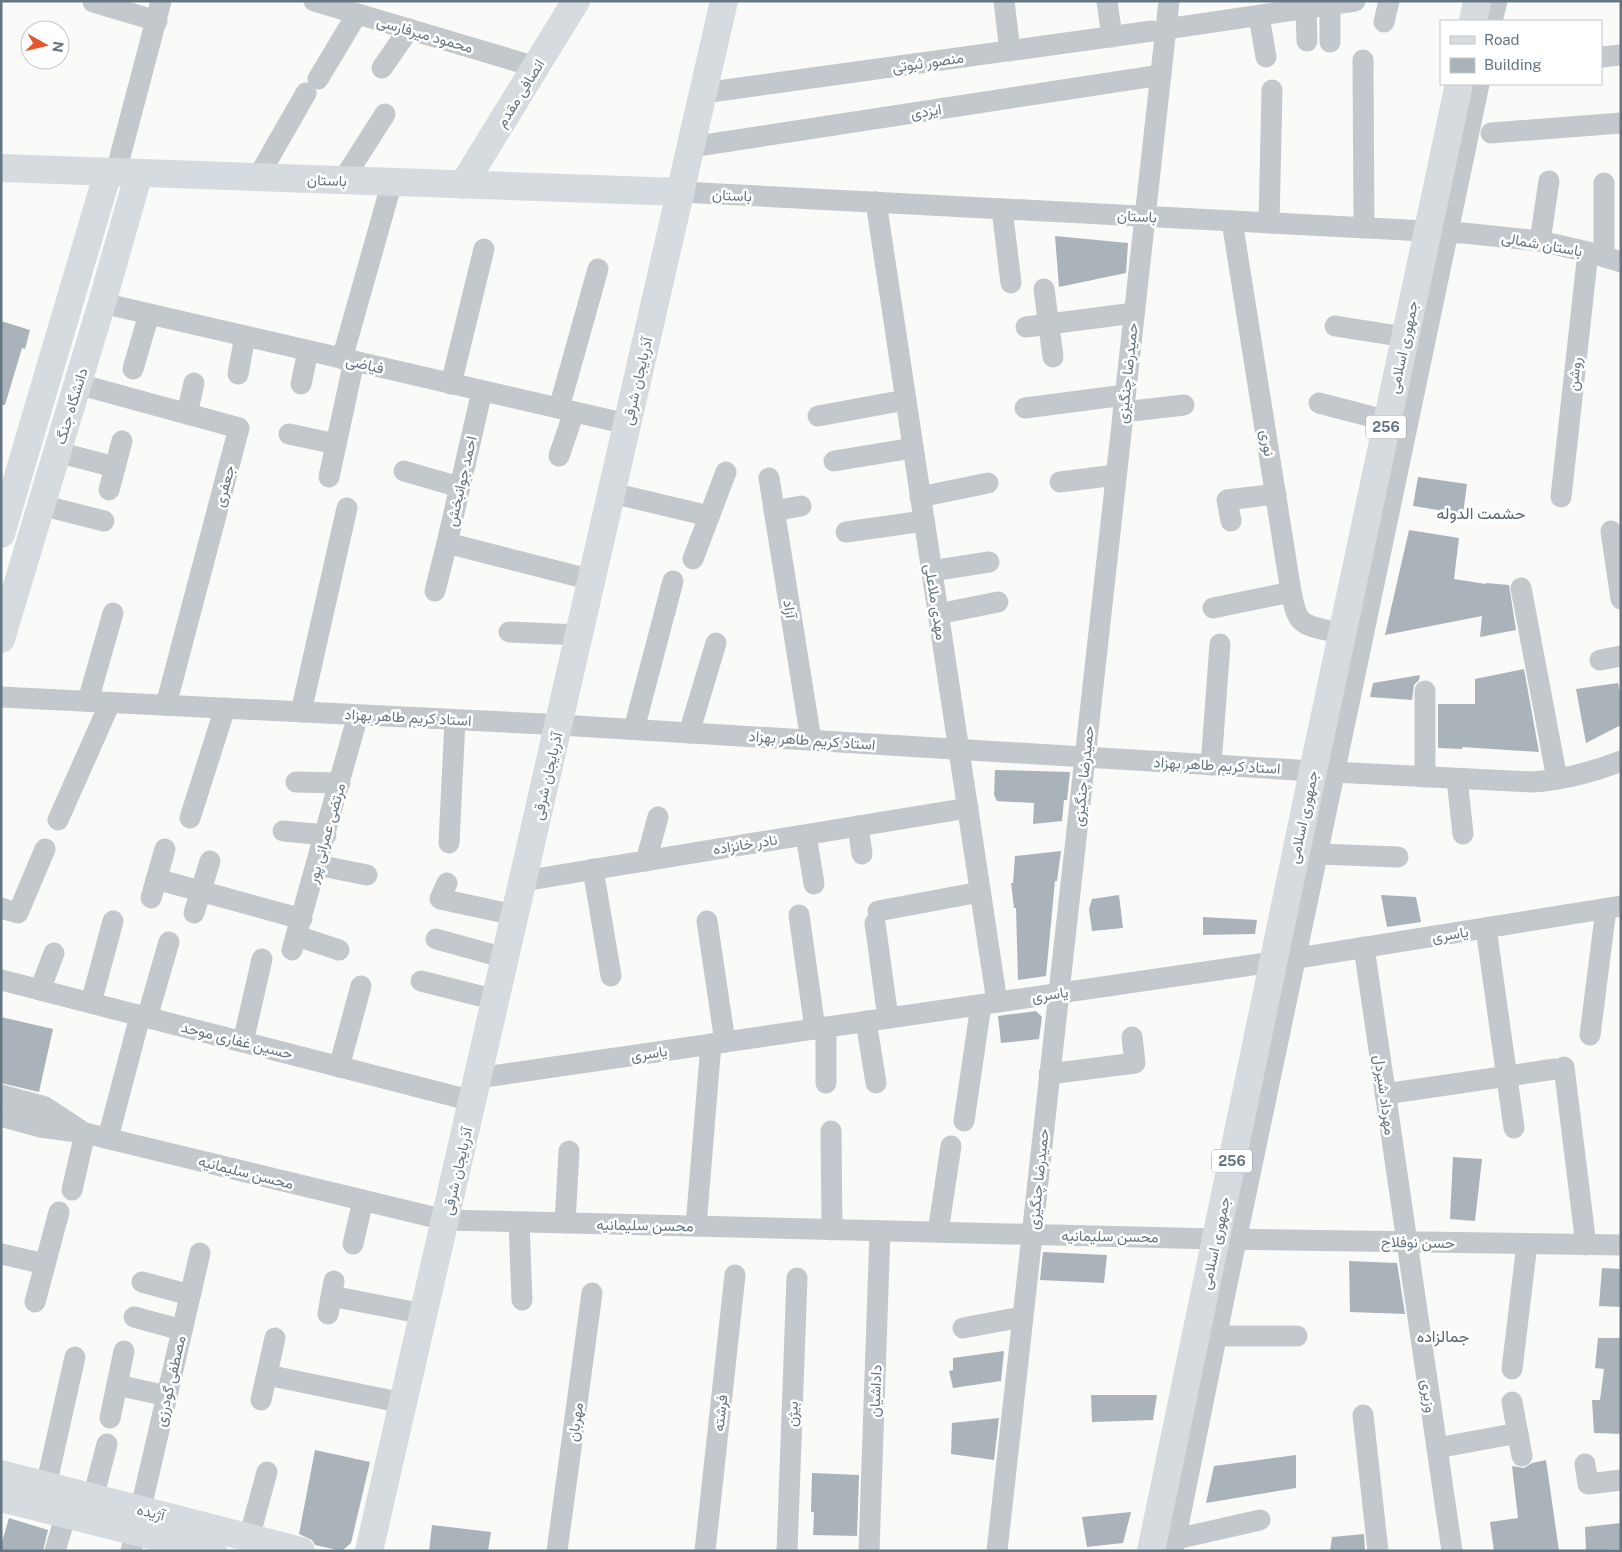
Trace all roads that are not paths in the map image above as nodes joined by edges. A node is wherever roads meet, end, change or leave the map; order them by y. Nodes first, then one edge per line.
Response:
1 (314, 1) edge
2 (576, 1) edge
3 (724, 1) edge
4 (1004, 1) edge
5 (1107, 1) edge
6 (1169, 1) edge
7 (1355, 1) edge
8 (1389, 1) edge
9 (1477, 1) edge
10 (1496, 1) edge
11 (93, 2) edge
12 (1321, 5) edge
13 (1269, 10) edge
14 (159, 11) edge
15 (356, 14) junction
16 (1473, 20) edge
17 (1492, 20) edge
18 (1384, 22) dead end
19 (409, 29) junction
20 (1159, 30) junction
21 (1112, 37) junction
22 (1307, 42) dead end
23 (1330, 42) dead end
24 (1010, 51) junction
25 (1621, 55) edge
26 (1602, 57) edge
27 (1266, 58) dead end
28 (1363, 60) dead end
29 (536, 67) junction
30 (382, 68) dead end
31 (1161, 75) junction
32 (1460, 85) edge
33 (1479, 85) edge
34 (1272, 90) dead end
35 (703, 94) junction
36 (385, 114) dead end
37 (1621, 123) edge
38 (1491, 132) dead end
39 (691, 147) junction
40 (1, 168) edge
41 (121, 172) junction
42 (258, 177) junction
43 (343, 180) junction
44 (1549, 181) dead end
45 (392, 182) junction
46 (1604, 183) dead end
47 (463, 185) junction
48 (681, 192) junction
49 (876, 202) junction
50 (1002, 209) junction
51 (1145, 216) junction
52 (1232, 221) junction
53 (1269, 223) junction
54 (1364, 228) junction
55 (1446, 232) junction
56 (1540, 241) junction
57 (484, 249) dead end
58 (1604, 257) edge
59 (598, 269) dead end
60 (1011, 283) dead end
61 (1044, 289) dead end
62 (102, 303) junction
63 (1134, 313) junction
64 (149, 314) junction
65 (1048, 324) junction
66 (1335, 326) dead end
67 (1026, 327) dead end
68 (245, 336) junction
69 (1405, 337) junction
70 (308, 351) junction
71 (1053, 357) dead end
72 (348, 360) junction
73 (133, 369) dead end
74 (238, 374) dead end
75 (194, 383) dead end
76 (78, 384) junction
77 (300, 384) dead end
78 (451, 384) junction
79 (482, 391) junction
80 (905, 400) junction
81 (1124, 404) junction
82 (1320, 404) dead end
83 (1184, 405) dead end
84 (1025, 408) dead end
85 (566, 410) junction
86 (187, 414) junction
87 (818, 416) dead end
88 (1388, 421) junction
89 (627, 424) junction
90 (289, 434) dead end
91 (122, 441) dead end
92 (336, 444) junction
93 (913, 448) junction
94 (58, 452) junction
95 (559, 456) dead end
96 (834, 461) dead end
97 (115, 467) junction
98 (404, 471) dead end
99 (726, 472) dead end
100 (1116, 475) junction
101 (329, 477) dead end
102 (769, 478) dead end
103 (1060, 482) dead end
104 (988, 483) dead end
105 (460, 486) junction
106 (109, 490) dead end
107 (612, 492) junction
108 (1276, 494) junction
109 (920, 497) junction
110 (1561, 497) dead end
111 (41, 505) junction
112 (801, 506) dead end
113 (347, 508) dead end
114 (774, 511) junction
115 (709, 516) junction
116 (924, 520) junction
117 (104, 521) dead end
118 (1231, 521) dead end
119 (1611, 531) dead end
120 (846, 532) dead end
121 (1, 534) edge
122 (447, 543) junction
123 (693, 559) dead end
124 (989, 562) dead end
125 (931, 572) junction
126 (592, 580) junction
127 (673, 581) dead end
128 (1521, 588) dead end
129 (435, 592) dead end
130 (1291, 592) junction
131 (1621, 599) edge
132 (998, 602) dead end
133 (1214, 608) dead end
134 (113, 613) dead end
135 (938, 614) junction
136 (509, 632) dead end
137 (1342, 634) junction
138 (579, 635) junction
139 (1, 639) edge
140 (716, 643) dead end
141 (1220, 644) dead end
142 (1425, 691) dead end
143 (1, 697) edge
144 (88, 701) junction
145 (110, 703) junction
146 (166, 705) junction
147 (225, 708) junction
148 (301, 712) junction
149 (358, 715) junction
150 (454, 720) junction
151 (558, 725) junction
152 (634, 730) junction
153 (689, 733) junction
154 (811, 740) junction
155 (959, 750) junction
156 (1085, 757) junction
157 (1621, 761) edge
158 (1211, 765) junction
159 (1324, 772) junction
160 (1425, 777) junction
161 (1457, 778) junction
162 (1557, 779) junction
163 (296, 782) dead end
164 (340, 783) junction
165 (968, 808) junction
166 (658, 817) dead end
167 (190, 818) dead end
168 (58, 820) dead end
169 (858, 826) junction
170 (283, 831) dead end
171 (806, 834) junction
172 (1463, 834) dead end
173 (326, 835) junction
174 (449, 843) dead end
175 (45, 849) dead end
176 (165, 849) dead end
177 (862, 854) dead end
178 (1318, 854) junction
179 (1398, 857) dead end
180 (210, 861) dead end
181 (646, 861) junction
182 (317, 865) junction
183 (594, 869) junction
184 (367, 875) dead end
185 (523, 881) junction
186 (446, 883) dead end
187 (814, 884) dead end
188 (201, 892) junction
189 (980, 892) junction
190 (1, 908) edge
191 (1613, 908) edge
192 (194, 914) dead end
193 (515, 915) junction
194 (799, 915) dead end
195 (113, 921) dead end
196 (707, 921) dead end
197 (1486, 928) junction
198 (297, 935) junction
199 (436, 939) dead end
200 (169, 942) dead end
201 (1364, 948) junction
202 (339, 950) dead end
203 (54, 953) dead end
204 (505, 958) junction
205 (262, 959) dead end
206 (1284, 960) junction
207 (611, 976) dead end
208 (1, 980) edge
209 (421, 982) dead end
210 (361, 986) dead end
211 (40, 990) junction
212 (1058, 993) junction
213 (496, 1000) junction
214 (91, 1003) junction
215 (989, 1003) junction
216 (144, 1016) junction
217 (888, 1018) junction
218 (866, 1021) junction
219 (821, 1028) junction
220 (1590, 1035) dead end
221 (1132, 1037) dead end
222 (243, 1042) junction
223 (718, 1043) junction
224 (339, 1067) junction
225 (1049, 1074) junction
226 (1507, 1076) junction
227 (876, 1083) dead end
228 (826, 1084) dead end
229 (475, 1089) junction
230 (1385, 1094) junction
231 (1, 1096) edge
232 (1, 1116) edge
233 (964, 1121) dead end
234 (1514, 1128) dead end
235 (831, 1131) dead end
236 (85, 1133) junction
237 (108, 1138) junction
238 (951, 1146) dead end
239 (568, 1152) dead end
240 (72, 1190) dead end
241 (363, 1200) junction
242 (59, 1212) dead end
243 (445, 1220) junction
244 (519, 1222) junction
245 (565, 1223) junction
246 (696, 1226) junction
247 (832, 1230) junction
248 (880, 1231) junction
249 (938, 1232) junction
250 (1032, 1234) junction
251 (1226, 1239) junction
252 (1407, 1242) junction
253 (353, 1244) dead end
254 (1527, 1244) junction
255 (1586, 1245) junction
256 (1621, 1245) edge
257 (200, 1253) dead end
258 (1, 1254) edge
259 (45, 1264) junction
260 (735, 1275) dead end
261 (797, 1278) dead end
262 (142, 1282) dead end
263 (592, 1293) dead end
264 (190, 1295) junction
265 (331, 1297) dead end
266 (522, 1300) dead end
267 (35, 1302) dead end
268 (424, 1314) junction
269 (134, 1317) dead end
270 (1022, 1317) junction
271 (963, 1328) dead end
272 (182, 1330) junction
273 (1216, 1336) junction
274 (1297, 1336) dead end
275 (275, 1338) dead end
276 (124, 1351) dead end
277 (75, 1358) dead end
278 (1512, 1368) dead end
279 (267, 1375) junction
280 (117, 1386) junction
281 (167, 1396) junction
282 (261, 1400) dead end
283 (1512, 1402) dead end
284 (404, 1403) junction
285 (1363, 1415) dead end
286 (110, 1418) dead end
287 (1518, 1433) junction
288 (107, 1444) dead end
289 (1437, 1448) junction
290 (1522, 1456) dead end
291 (1585, 1464) dead end
292 (267, 1472) dead end
293 (1, 1474) edge
294 (1621, 1480) edge
295 (46, 1486) junction
296 (1, 1498) edge
297 (93, 1498) junction
298 (66, 1514) junction
299 (1260, 1520) dead end
300 (136, 1531) edge
301 (249, 1538) junction
302 (1174, 1545) edge
303 (54, 1551) edge
304 (213, 1551) edge
305 (301, 1551) edge
306 (370, 1551) edge
307 (557, 1551) edge
308 (705, 1551) edge
309 (787, 1551) edge
310 (869, 1551) edge
311 (996, 1551) edge
312 (1150, 1551) edge
313 (1378, 1551) edge
314 (1452, 1551) edge

1 - 15 street, محمود میرفارسی
2 - 29 main road, انصافی مقدم
3 - 35 main road, آذربایجان شرقی
4 - 24 street
5 - 21 street
6 - 20 street, حمیدرضا چنگیزی
7 - 12 street, منصور ثبوتی
8 - 18 street
9 - 16 main road
10 - 17 street
11 - 14 street
12 - 13 street, منصور ثبوتی
12 - 22 street
12 - 23 street
13 - 20 street, منصور ثبوتی
13 - 27 street
14 - 41 street
15 - 19 street, محمود میرفارسی
15 - 42 street
19 - 29 street, محمود میرفارسی
19 - 30 street
20 - 21 street, منصور ثبوتی
20 - 31 street, حمیدرضا چنگیزی
21 - 24 street, منصور ثبوتی
24 - 35 street, منصور ثبوتی
25 - 26 street
28 - 54 street
29 - 47 main road, انصافی مقدم
31 - 39 street, ایزدی
31 - 51 street, حمیدرضا چنگیزی
32 - 55 main road, جمهوری اسلامی / 256
33 - 55 street
34 - 53 street
35 - 39 main road, آذربایجان شرقی
36 - 43 street
37 - 38 street
39 - 48 main road, آذربایجان شرقی
40 - 41 main road, باستان
41 - 42 main road, باستان
41 - 62 main road, دانشگاه جنگ
41 - 121 main road, دانشگاه جنگ
42 - 43 main road, باستان
43 - 45 main road, باستان
44 - 56 street
45 - 47 main road, باستان
45 - 72 street
46 - 58 street, روشن
47 - 48 main road, باستان
48 - 49 street, باستان
48 - 89 main road, آذربایجان شرقی
49 - 50 street, باستان
49 - 80 street, مهدی ملاعلی
50 - 51 street, باستان
50 - 60 street
51 - 52 street, باستان
51 - 63 street, حمیدرضا چنگیزی
52 - 53 street, باستان
52 - 108 street, نوری
53 - 54 street, باستان
54 - 55 street, باستان
55 - 56 street, باستان شمالی
55 - 69 main road, جمهوری اسلامی / 256
55 - 159 street
56 - 58 street, باستان شمالی
57 - 78 street
58 - 110 street, روشن
59 - 85 street
61 - 65 street
62 - 64 street, فیاضی
62 - 76 main road, دانشگاه جنگ
63 - 65 street
63 - 81 street, حمیدرضا چنگیزی
64 - 68 street, فیاضی
64 - 73 street
65 - 67 street
65 - 71 street
66 - 69 street
68 - 70 street, فیاضی
68 - 74 street
69 - 88 main road, جمهوری اسلامی / 256
70 - 72 street, فیاضی
70 - 77 street
72 - 78 street, فیاضی
72 - 92 street
75 - 86 street
76 - 86 street, جعفری
76 - 94 main road, دانشگاه جنگ
78 - 79 street, فیاضی
79 - 85 street, فیاضی
79 - 105 street, احمد جوانبخش
80 - 87 street
80 - 93 street, مهدی ملاعلی
81 - 83 street
81 - 84 street
81 - 100 street, حمیدرضا چنگیزی
82 - 88 street
85 - 89 street, فیاضی
85 - 95 street
86 - 146 street, جعفری
88 - 137 main road, جمهوری اسلامی / 256
89 - 107 main road, آذربایجان شرقی
90 - 92 street
91 - 97 street
92 - 101 street
93 - 96 street
93 - 109 street, مهدی ملاعلی
94 - 97 street
94 - 111 main road, دانشگاه جنگ
97 - 106 street
98 - 105 street
99 - 115 street
100 - 103 street
100 - 156 street, حمیدرضا چنگیزی
102 - 114 street, آزاد
104 - 109 street
105 - 122 street, احمد جوانبخش
107 - 115 street
107 - 126 main road, آذربایجان شرقی
108 - 118 street
108 - 130 street, نوری
109 - 116 street, مهدی ملاعلی
111 - 117 street
111 - 139 main road, دانشگاه جنگ
112 - 114 street
113 - 148 street
114 - 154 street, آزاد
115 - 123 street
116 - 120 street
116 - 125 street, مهدی ملاعلی
119 - 131 street
122 - 126 street, احمد جوانبخش
122 - 129 street
124 - 125 street
125 - 135 street, مهدی ملاعلی
126 - 138 main road, آذربایجان شرقی
127 - 152 street
128 - 162 street
130 - 133 street
130 - 137 street, نوری
132 - 135 street
134 - 144 street
135 - 155 street, مهدی ملاعلی
136 - 138 street
137 - 159 main road, جمهوری اسلامی / 256
138 - 151 main road, آذربایجان شرقی
140 - 153 street
141 - 158 street
142 - 160 street
143 - 144 street, استاد کریم طاهر بهزاد
144 - 145 street, استاد کریم طاهر بهزاد
145 - 146 street, استاد کریم طاهر بهزاد
145 - 168 street
146 - 147 street, استاد کریم طاهر بهزاد
147 - 148 street, استاد کریم طاهر بهزاد
147 - 167 street
148 - 149 street, استاد کریم طاهر بهزاد
149 - 150 street, استاد کریم طاهر بهزاد
149 - 164 street, مرتضی عمرانی پور
150 - 151 street, استاد کریم طاهر بهزاد
150 - 174 street
151 - 152 street, استاد کریم طاهر بهزاد
151 - 185 main road, آذربایجان شرقی
152 - 153 street, استاد کریم طاهر بهزاد
153 - 154 street, استاد کریم طاهر بهزاد
154 - 155 street, استاد کریم طاهر بهزاد
155 - 156 street, استاد کریم طاهر بهزاد
155 - 165 street, مهدی ملاعلی
156 - 158 street, استاد کریم طاهر بهزاد
156 - 212 street, حمیدرضا چنگیزی
157 - 162 street, استاد کریم طاهر بهزاد
158 - 159 street, استاد کریم طاهر بهزاد
159 - 160 street, استاد کریم طاهر بهزاد
159 - 178 street
159 - 206 main road, جمهوری اسلامی / 256
160 - 161 street, استاد کریم طاهر بهزاد
161 - 162 street, استاد کریم طاهر بهزاد
161 - 172 street
163 - 164 street
164 - 173 street, مرتضی عمرانی پور
165 - 169 street, نادر خانزاده
165 - 189 street, مهدی ملاعلی
166 - 181 street
169 - 171 street, نادر خانزاده
169 - 177 street
170 - 173 street
171 - 181 street, نادر خانزاده
171 - 187 street
173 - 182 street, مرتضی عمرانی پور
175 - 190 street
176 - 188 street
178 - 179 street
178 - 206 street
180 - 188 street
181 - 183 street, نادر خانزاده
182 - 184 street
182 - 198 street, مرتضی عمرانی پور
183 - 185 street, نادر خانزاده
183 - 207 street
185 - 193 main road, آذربایجان شرقی
186 - 193 street
188 - 192 street
188 - 198 street
189 - 215 street, مهدی ملاعلی
189 - 217 street
191 - 197 street, یاسری
191 - 220 street
193 - 204 main road, آذربایجان شرقی
194 - 219 street
195 - 214 street
196 - 223 street
197 - 201 street, یاسری
197 - 226 street
198 - 202 street
199 - 204 street
200 - 216 street
201 - 206 street, یاسری
201 - 230 street, مهرداد شیردل
203 - 211 street
204 - 213 main road, آذربایجان شرقی
205 - 222 street
206 - 212 street, یاسری
206 - 251 main road, جمهوری اسلامی / 256
208 - 211 street, حسین غفاری موحد
209 - 213 street
210 - 224 street
211 - 214 street, حسین غفاری موحد
212 - 215 street, یاسری
212 - 225 street, حمیدرضا چنگیزی
213 - 229 main road, آذربایجان شرقی
214 - 216 street, حسین غفاری موحد
215 - 217 street, یاسری
215 - 233 street, مهدی ملاعلی
216 - 222 street, حسین غفاری موحد
216 - 237 street
217 - 218 street, یاسری
218 - 219 street, یاسری
218 - 227 street
219 - 223 street, یاسری
219 - 228 street
221 - 225 street
222 - 224 street, حسین غفاری موحد
223 - 229 street, یاسری
223 - 246 street
224 - 229 street, حسین غفاری موحد
225 - 250 street, حمیدرضا چنگیزی
226 - 230 street
226 - 234 street
226 - 255 street
229 - 243 main road, آذربایجان شرقی
230 - 252 street, مهرداد شیردل
231 - 236 street, محسن سلیمانیه
232 - 236 street, محسن سلیمانیه
235 - 247 street
236 - 237 street, محسن سلیمانیه
236 - 240 street
237 - 241 street, محسن سلیمانیه
238 - 249 street
239 - 245 street
241 - 243 street, محسن سلیمانیه
241 - 253 street
242 - 259 street
243 - 244 street, محسن سلیمانیه
243 - 268 main road, آذربایجان شرقی
244 - 245 street, محسن سلیمانیه
244 - 266 street
245 - 246 street, محسن سلیمانیه
246 - 247 street, محسن سلیمانیه
247 - 248 street, محسن سلیمانیه
248 - 249 street, محسن سلیمانیه
248 - 310 street, داداشیان
249 - 250 street, محسن سلیمانیه
250 - 251 street, محسن سلیمانیه
250 - 270 street, حمیدرضا چنگیزی
251 - 252 street, حسن نوفلاح
251 - 273 street
251 - 312 main road, جمهوری اسلامی / 256
252 - 254 street, حسن نوفلاح
252 - 289 street, وزیری
254 - 255 street, حسن نوفلاح
254 - 278 street
255 - 256 street, حسن نوفلاح
257 - 264 street, مصطفی گودرزی
258 - 259 street
259 - 267 street
260 - 308 street, فرشته
261 - 309 street, بیژن
262 - 264 street
263 - 307 street, مهربان
264 - 272 street, مصطفی گودرزی
265 - 268 street
268 - 284 main road, آذربایجان شرقی
269 - 272 street
270 - 271 street
270 - 311 street, حمیدرضا چنگیزی
272 - 281 street, مصطفی گودرزی
273 - 274 street
273 - 302 street
275 - 279 street
276 - 280 street
277 - 295 street
279 - 282 street
279 - 284 street
280 - 281 street
280 - 286 street
281 - 300 street, مصطفی گودرزی
283 - 287 street
284 - 306 main road, آذربایجان شرقی
285 - 313 street
287 - 289 street
287 - 290 street
288 - 297 street
289 - 314 street, وزیری
291 - 294 street
292 - 301 street
293 - 295 main road, آژیده
295 - 297 main road, آژیده
296 - 298 main road, آژیده
297 - 300 main road, آژیده
298 - 300 main road, آژیده
298 - 303 street
299 - 302 street
300 - 301 main road, آژیده
300 - 304 main road, آژیده
301 - 305 main road, آژیده

